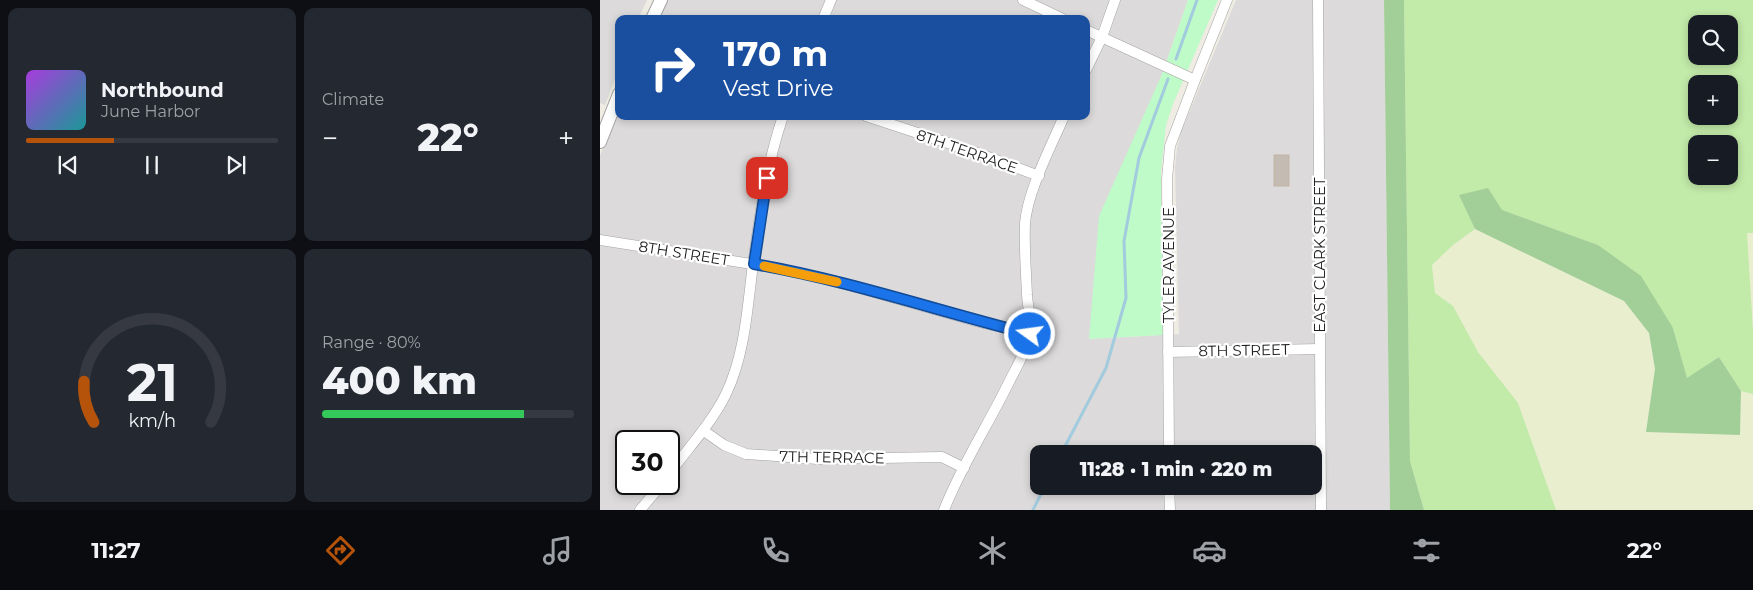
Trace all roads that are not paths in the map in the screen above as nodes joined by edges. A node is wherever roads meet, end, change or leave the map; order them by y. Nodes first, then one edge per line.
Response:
1 (661, 0) edge
2 (831, 0) edge
3 (1023, 0) edge
4 (1116, 0) edge
5 (1227, 0) edge
6 (1318, 0) edge
7 (654, 15) edge
8 (825, 15) edge
9 (1055, 15) edge
10 (1090, 32) edge
11 (1102, 37) junction
12 (1090, 62) edge
13 (1194, 80) junction
14 (615, 104) edge
15 (782, 120) edge
16 (878, 120) edge
17 (1062, 120) edge
18 (600, 142) edge
19 (1038, 176) junction
20 (600, 240) edge
21 (754, 264) junction
22 (1030, 334) junction
23 (1319, 348) junction
24 (1168, 352) junction
25 (704, 431) junction
26 (1169, 445) edge
27 (680, 460) edge
28 (964, 468) junction
29 (653, 495) edge
30 (1169, 495) edge
31 (640, 510) edge
32 (944, 510) edge
33 (1170, 510) edge
34 (1320, 510) edge

1 - 7 street
2 - 8 street
3 - 9 street
4 - 11 street
5 - 13 street
6 - 23 street, EAST CLARK STREET
10 - 11 street
11 - 12 street
11 - 13 street
13 - 24 street, TYLER AVENUE
14 - 18 street
15 - 21 street
16 - 19 street, 8TH TERRACE
17 - 19 street
19 - 22 street
20 - 21 street, 8TH STREET
21 - 22 street, 8TH STREET
21 - 25 street
22 - 28 street
23 - 24 street, 8TH STREET
23 - 34 street, EAST CLARK STREET
24 - 26 street, TYLER AVENUE
25 - 27 street
25 - 28 street, 7TH TERRACE
28 - 32 street
29 - 31 street
30 - 33 street

